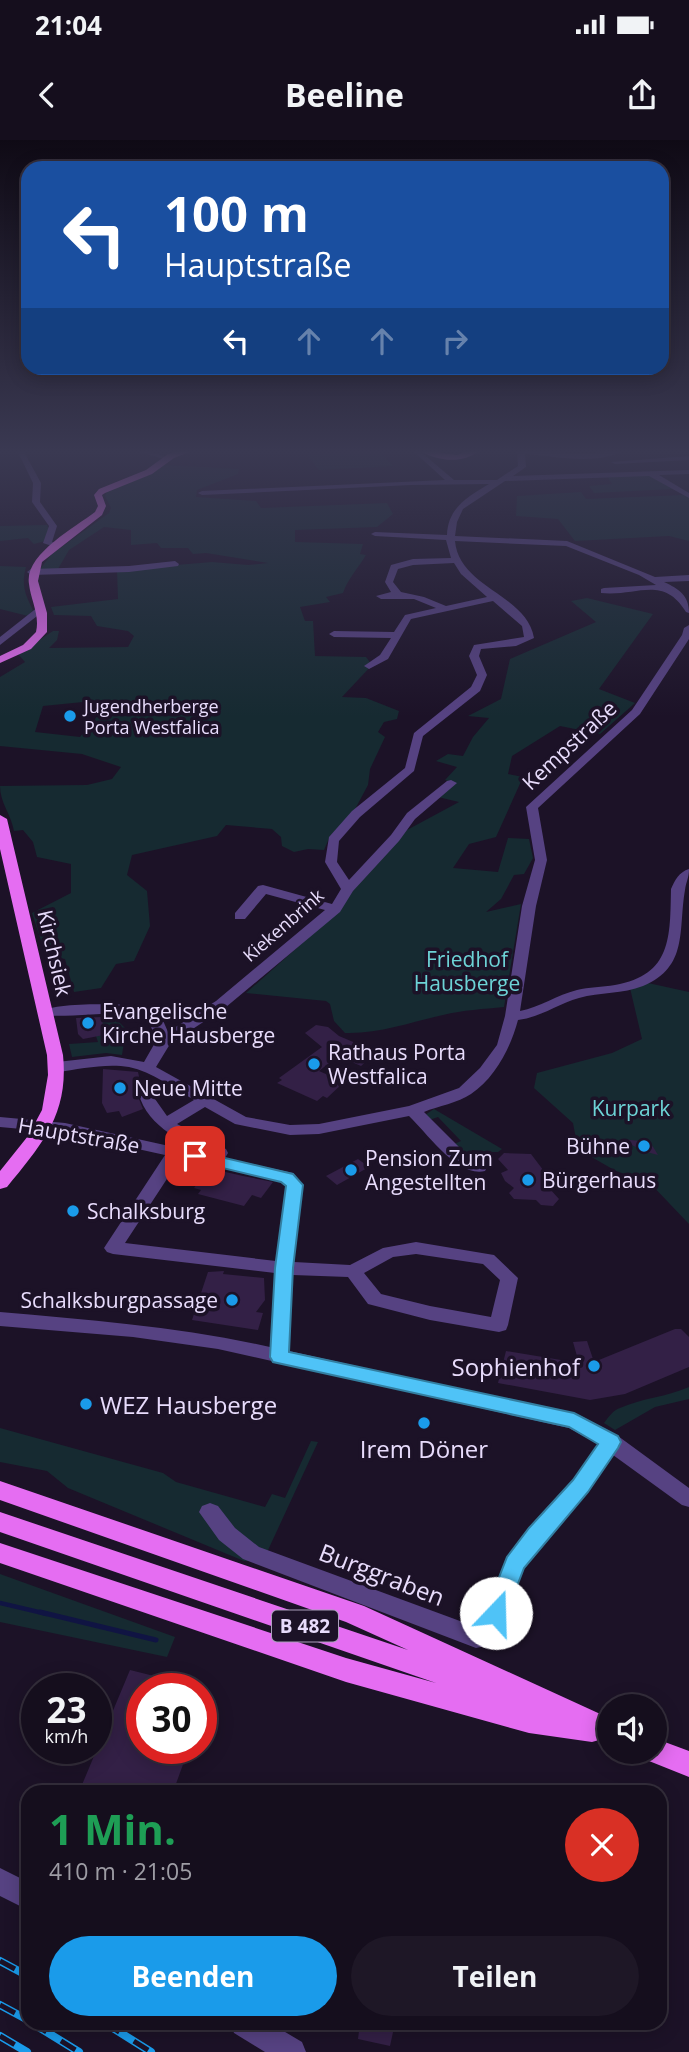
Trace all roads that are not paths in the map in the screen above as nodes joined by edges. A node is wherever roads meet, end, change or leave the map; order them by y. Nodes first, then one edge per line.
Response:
1 (48, 539) edge
2 (64, 539) edge
3 (449, 539) edge
4 (487, 539) edge
5 (55, 546) junction
6 (457, 560) junction
7 (175, 564) dead end
8 (32, 572) junction
9 (689, 579) edge
10 (654, 580) junction
11 (667, 587) junction
12 (604, 591) dead end
13 (397, 594) junction
14 (381, 596) dead end
15 (493, 598) junction
16 (444, 608) junction
17 (41, 609) junction
18 (689, 610) edge
19 (689, 628) edge
20 (334, 634) dead end
21 (398, 635) junction
22 (0, 642) edge
23 (0, 660) edge
24 (369, 666) dead end
25 (451, 783) dead end
26 (0, 819) edge
27 (689, 873) edge
28 (348, 889) junction
29 (335, 909) junction
30 (240, 916) dead end
31 (683, 930) edge
32 (45, 1013) junction
33 (512, 1016) junction
34 (164, 1041) junction
35 (57, 1067) junction
36 (148, 1068) junction
37 (145, 1086) dead end
38 (205, 1100) junction
39 (413, 1110) junction
40 (0, 1122) edge
41 (165, 1124) junction
42 (45, 1126) junction
43 (175, 1153) junction
44 (216, 1160) junction
45 (479, 1167) dead end
46 (4, 1176) edge
47 (284, 1268) junction
48 (353, 1271) junction
49 (0, 1319) edge
50 (279, 1357) junction
51 (611, 1442) junction
52 (0, 1490) edge
53 (688, 1497) edge
54 (210, 1512) dead end
55 (0, 1522) edge
56 (0, 1553) edge
57 (597, 1726) edge
58 (597, 1728) edge
59 (597, 1730) edge
60 (667, 1755) edge
61 (689, 1764) edge
62 (0, 1881) edge
63 (21, 1893) edge
64 (256, 2030) edge
65 (292, 2052) edge

1 - 5 street
2 - 5 main road
3 - 6 street, Kiekenbrink
4 - 10 street
5 - 8 main road
6 - 13 street
6 - 15 street, Kiekenbrink
7 - 8 street
8 - 17 main road
9 - 10 street
10 - 11 street
11 - 12 street
11 - 18 street
13 - 14 street
13 - 16 street
15 - 16 street
15 - 28 street, Kiekenbrink
16 - 21 street
17 - 22 street
17 - 23 main road
19 - 33 street, Kempstraße
20 - 21 street
21 - 24 street
25 - 28 street
26 - 32 main road, Kirchsiek
27 - 31 street
28 - 29 street, Kiekenbrink
29 - 30 street
29 - 34 street, Kiekenbrink
31 - 33 street
32 - 34 street
32 - 35 main road, Kirchsiek
33 - 39 street, Kempstraße
34 - 36 street, Kiekenbrink
35 - 36 street, Kempstraße
35 - 42 main road, Kirchsiek
36 - 38 street, Kempstraße
37 - 41 street
38 - 39 street, Kempstraße
38 - 41 street
39 - 45 street
40 - 42 street, Hauptstraße
41 - 44 street
42 - 43 street, Hauptstraße
42 - 46 main road, Kirchsiek
43 - 44 street, Hauptstraße
43 - 47 street
44 - 47 street, Hauptstraße
47 - 48 street
47 - 50 street, Hauptstraße
48 - 48 street
49 - 50 street
50 - 51 street
51 - 53 street
51 - 54 street, Burggraben
52 - 57 main road
55 - 58 main road, B 482
56 - 59 main road
60 - 61 main road
62 - 63 street
64 - 65 street

